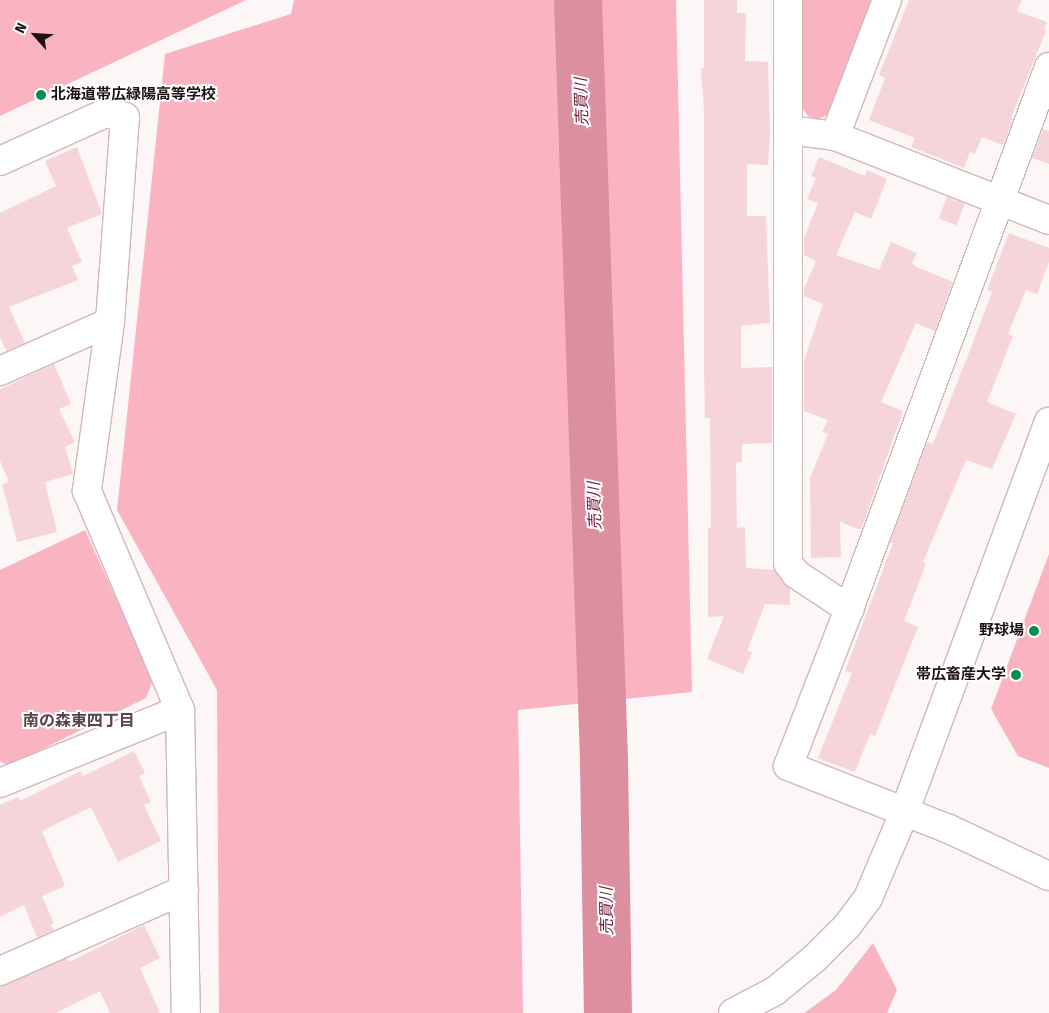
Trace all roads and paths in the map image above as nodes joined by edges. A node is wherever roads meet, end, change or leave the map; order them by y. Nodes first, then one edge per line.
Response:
1 (788, 0) edge
2 (887, 0) edge
3 (1049, 67) edge
4 (789, 130) junction
5 (835, 136) junction
6 (0, 161) edge
7 (1000, 200) junction
8 (1049, 220) edge
9 (110, 322) junction
10 (0, 371) edge
11 (1049, 422) edge
12 (849, 609) junction
13 (180, 710) junction
14 (0, 783) edge
15 (904, 813) junction
16 (1049, 876) edge
17 (184, 890) junction
18 (0, 971) edge
19 (186, 1013) edge
20 (733, 1013) edge

1 - 4 street
2 - 5 street
3 - 7 street
4 - 5 street
4 - 12 street
5 - 7 street
6 - 9 street
7 - 8 street
7 - 12 street
9 - 10 street
9 - 13 street
11 - 15 street
12 - 15 street
13 - 14 street
13 - 17 street
15 - 16 street
15 - 20 street
17 - 18 street
17 - 19 street

